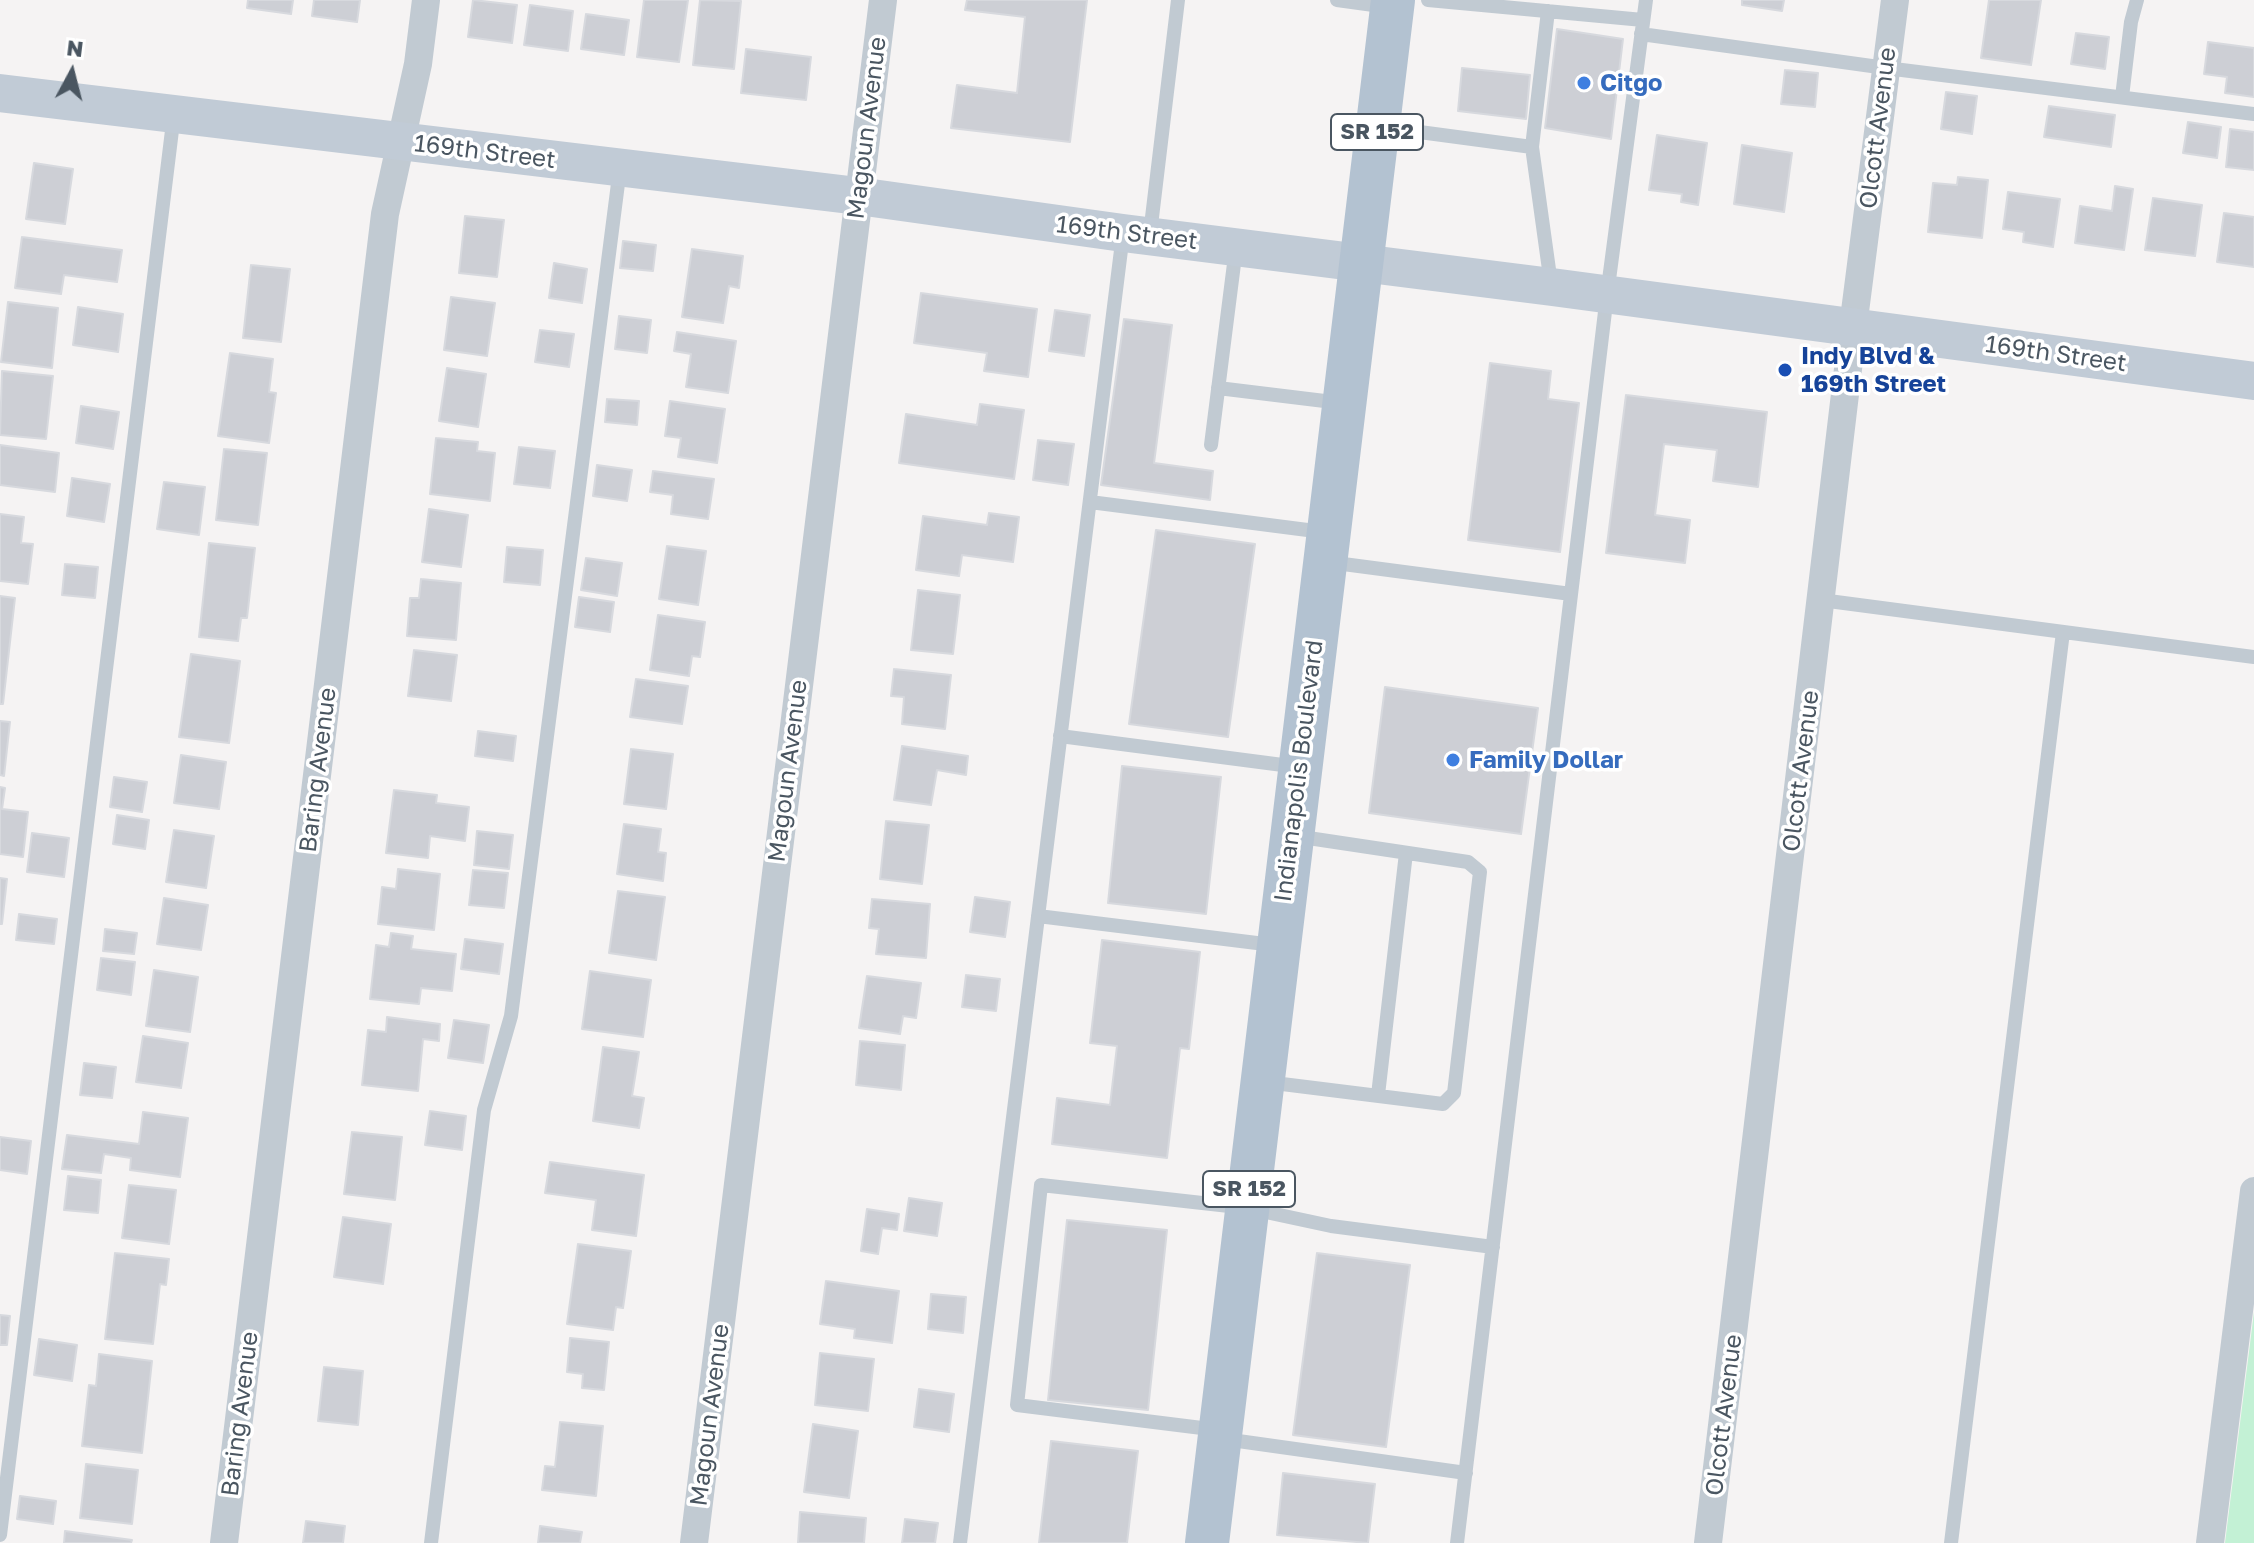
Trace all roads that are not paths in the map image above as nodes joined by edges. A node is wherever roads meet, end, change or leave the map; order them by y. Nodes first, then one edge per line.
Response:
1 (426, 0) edge
2 (883, 0) edge
3 (1178, 0) edge
4 (1337, 0) edge
5 (1646, 0) edge
6 (1895, 0) edge
7 (2137, 0) edge
8 (1404, 2) edge
9 (1548, 11) junction
10 (1642, 27) junction
11 (1886, 68) junction
12 (0, 93) edge
13 (2122, 97) junction
14 (174, 114) junction
15 (2254, 114) edge
16 (1377, 127) junction
17 (401, 142) junction
18 (1532, 147) junction
19 (620, 167) junction
20 (858, 196) junction
21 (1136, 235) junction
22 (1236, 247) junction
23 (1361, 263) junction
24 (1552, 287) junction
25 (1607, 295) junction
26 (1853, 327) junction
27 (2254, 381) edge
28 (1218, 388) junction
29 (1343, 404) junction
30 (1211, 445) dead end
31 (1090, 502) junction
32 (1326, 547) junction
33 (1571, 594) junction
34 (1821, 600) junction
35 (2063, 632) junction
36 (2254, 657) edge
37 (1060, 736) junction
38 (1299, 767) junction
39 (1291, 835) junction
40 (1406, 853) junction
41 (1038, 916) junction
42 (1278, 946) junction
43 (1262, 1081) junction
44 (1378, 1095) junction
45 (2254, 1191) edge
46 (1247, 1208) junction
47 (1493, 1247) junction
48 (1220, 1434) junction
49 (1466, 1473) junction
50 (0, 1535) edge
51 (224, 1543) edge
52 (431, 1543) edge
53 (694, 1543) edge
54 (960, 1543) edge
55 (1207, 1543) edge
56 (1457, 1543) edge
57 (1708, 1543) edge
58 (1951, 1543) edge
59 (2210, 1543) edge

1 - 17 street, Baring Avenue
2 - 20 street, Magoun Avenue
3 - 21 lane
4 - 8 lane
5 - 10 lane
6 - 11 street, Olcott Avenue
7 - 13 lane
8 - 9 lane
8 - 16 main road, Indianapolis Boulevard / SR 152
9 - 10 lane
9 - 18 lane
10 - 11 lane
10 - 25 lane
11 - 13 lane
11 - 26 street, Olcott Avenue
12 - 14 street, 169th Street
13 - 15 lane
14 - 17 street, 169th Street
14 - 50 lane
16 - 18 lane
16 - 23 main road, Indianapolis Boulevard / SR 152
17 - 19 street, 169th Street
17 - 51 street, Baring Avenue
18 - 24 lane
19 - 20 street, 169th Street
19 - 52 lane
20 - 21 street, 169th Street
20 - 53 street, Magoun Avenue
21 - 22 street, 169th Street
21 - 31 lane
22 - 23 street, 169th Street
22 - 28 lane
23 - 24 street, 169th Street
23 - 29 main road, Indianapolis Boulevard / SR 152
24 - 25 street, 169th Street
25 - 26 street, 169th Street
25 - 33 lane
26 - 27 street, 169th Street
26 - 34 street, Olcott Avenue
28 - 29 lane
28 - 30 lane
29 - 32 main road, Indianapolis Boulevard / SR 152
31 - 32 lane
31 - 37 lane
32 - 33 lane
32 - 38 main road, Indianapolis Boulevard / SR 152
33 - 47 lane
34 - 35 lane
34 - 57 street, Olcott Avenue
35 - 36 lane
35 - 58 lane
37 - 38 lane
37 - 41 lane
38 - 39 main road, Indianapolis Boulevard / SR 152
39 - 40 lane
39 - 42 main road, Indianapolis Boulevard / SR 152
40 - 44 lane
40 - 44 lane
41 - 42 lane
41 - 54 lane
42 - 43 main road, Indianapolis Boulevard / SR 152
43 - 44 lane
43 - 46 main road, Indianapolis Boulevard / SR 152
45 - 59 street
46 - 47 lane
46 - 48 main road, Indianapolis Boulevard / SR 152
46 - 48 lane
47 - 49 lane
48 - 49 lane
48 - 55 main road, Indianapolis Boulevard / SR 152
49 - 56 lane

